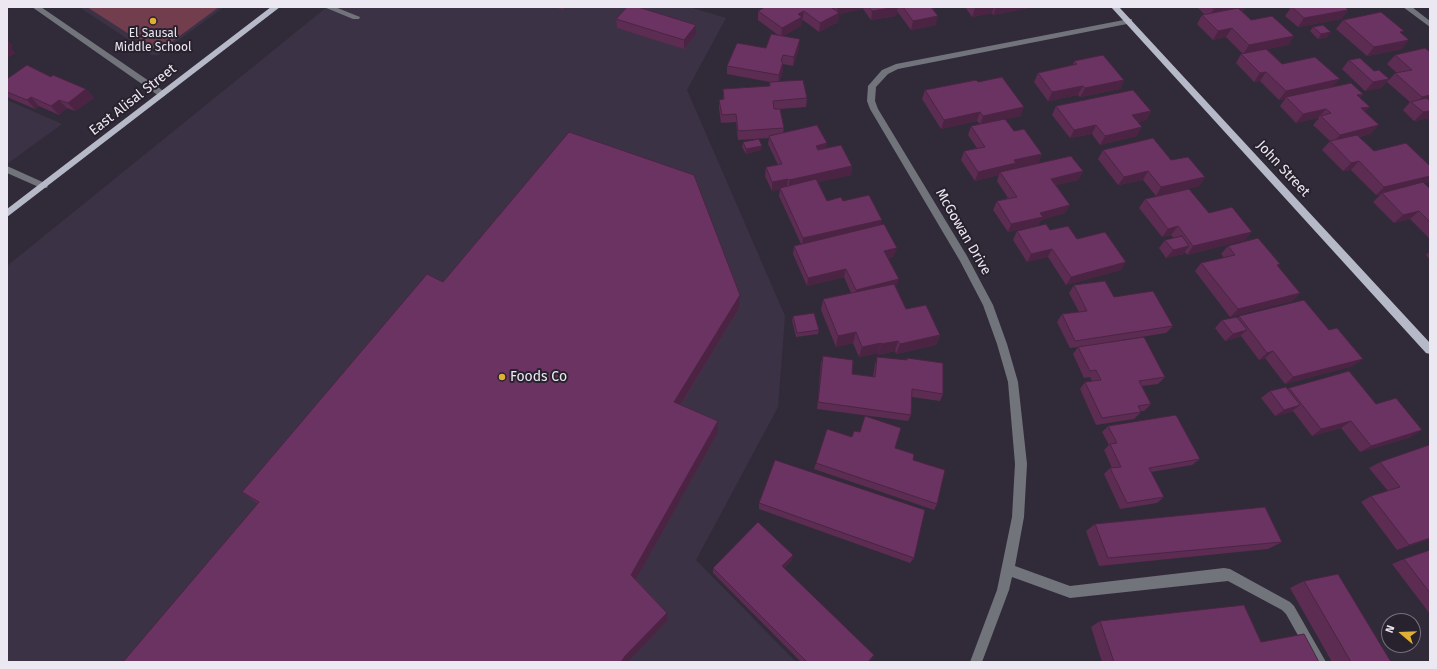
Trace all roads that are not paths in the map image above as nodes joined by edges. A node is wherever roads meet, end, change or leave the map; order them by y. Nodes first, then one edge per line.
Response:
1 (36, 7) edge
2 (276, 7) edge
3 (328, 7) edge
4 (1115, 7) edge
5 (1407, 7) edge
6 (356, 17) dead end
7 (1129, 21) junction
8 (1430, 25) edge
9 (162, 94) junction
10 (7, 169) edge
11 (44, 186) junction
12 (7, 214) edge
13 (1430, 350) edge
14 (1009, 570) junction
15 (976, 662) edge
16 (1320, 662) edge

1 - 9 street
2 - 9 main road, East Alisal Street
3 - 6 street
4 - 7 main road, John Street
5 - 8 street
7 - 13 main road, John Street
7 - 14 street, McGowan Drive
9 - 11 main road, East Alisal Street
10 - 11 street
11 - 12 main road, East Alisal Street
14 - 15 street, McGowan Drive
14 - 16 street

